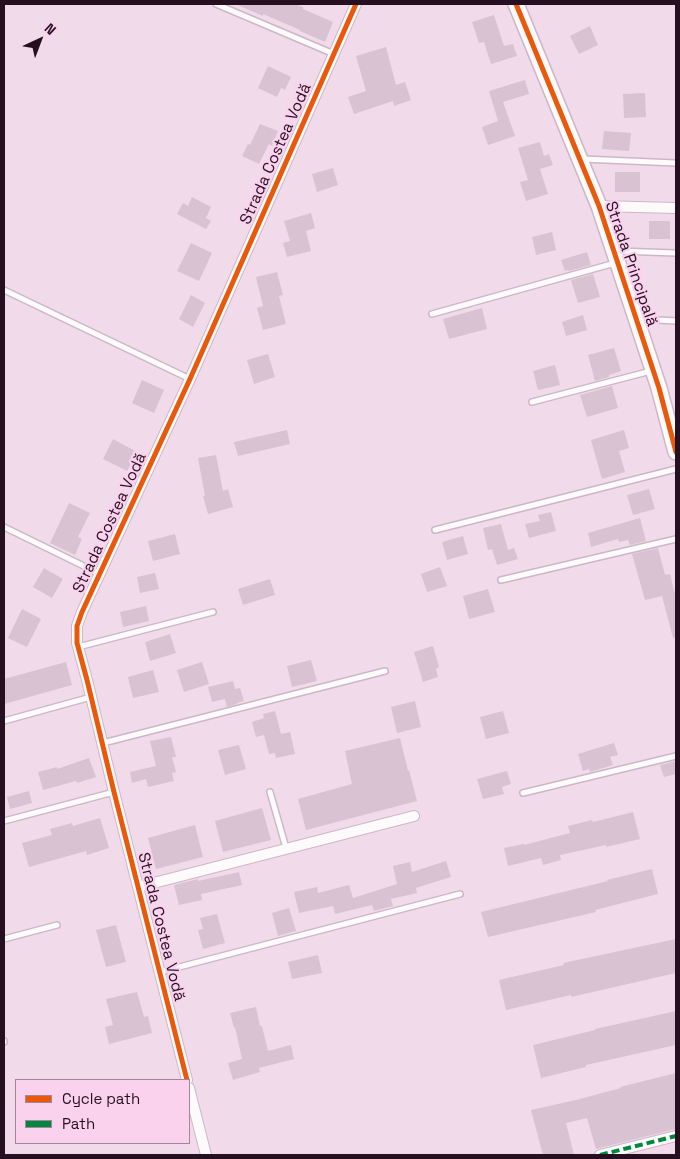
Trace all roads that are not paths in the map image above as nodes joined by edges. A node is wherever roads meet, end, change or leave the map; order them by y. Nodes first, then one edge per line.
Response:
1 (216, 4) edge
2 (356, 4) edge
3 (516, 4) edge
4 (334, 54) junction
5 (580, 159) junction
6 (676, 163) edge
7 (599, 206) junction
8 (676, 208) edge
9 (676, 252) edge
10 (616, 257) junction
11 (4, 290) edge
12 (432, 314) dead end
13 (636, 319) junction
14 (676, 320) edge
15 (653, 370) junction
16 (190, 379) junction
17 (532, 402) dead end
18 (676, 452) edge
19 (676, 469) edge
20 (4, 527) edge
21 (435, 530) dead end
22 (676, 539) edge
23 (100, 574) junction
24 (502, 580) dead end
25 (213, 612) dead end
26 (78, 647) junction
27 (385, 671) dead end
28 (92, 696) junction
29 (4, 721) edge
30 (102, 743) junction
31 (676, 756) edge
32 (114, 792) junction
33 (270, 792) dead end
34 (523, 793) dead end
35 (414, 816) dead end
36 (4, 821) edge
37 (286, 848) junction
38 (138, 887) junction
39 (460, 894) dead end
40 (56, 925) dead end
41 (4, 939) edge
42 (159, 972) junction
43 (187, 1079) edge
44 (190, 1092) edge
45 (676, 1136) edge
46 (206, 1155) edge
47 (600, 1155) edge

1 - 4 lane
2 - 4 street, Strada Costea Vodă
3 - 5 street, Strada Principală
4 - 16 street, Strada Costea Vodă
5 - 6 lane
5 - 7 street, Strada Principală
7 - 8 street
7 - 10 street, Strada Principală
9 - 10 lane
10 - 12 lane
10 - 13 street, Strada Principală
11 - 16 lane
13 - 14 lane
13 - 15 street, Strada Principală
15 - 17 lane
15 - 18 street, Strada Principală
16 - 23 street, Strada Costea Vodă
19 - 21 lane
20 - 23 lane
22 - 24 lane
23 - 26 street, Strada Costea Vodă
25 - 26 lane
26 - 28 street, Strada Costea Vodă
27 - 30 lane
28 - 29 lane
28 - 30 street, Strada Costea Vodă
30 - 32 street, Strada Costea Vodă
31 - 34 lane
32 - 36 lane
32 - 38 street, Strada Costea Vodă
33 - 37 lane
35 - 37 street
37 - 38 street
38 - 42 street, Strada Costea Vodă
39 - 42 lane
40 - 41 lane
42 - 43 street, Strada Costea Vodă
44 - 46 street
45 - 47 street

